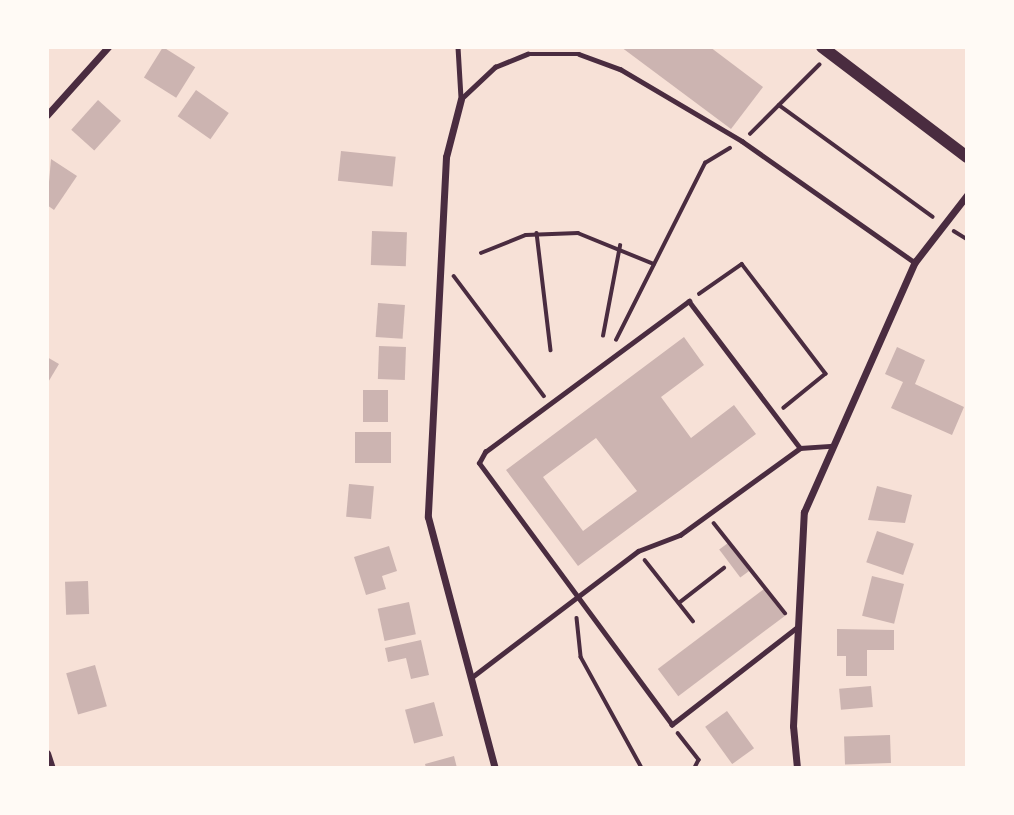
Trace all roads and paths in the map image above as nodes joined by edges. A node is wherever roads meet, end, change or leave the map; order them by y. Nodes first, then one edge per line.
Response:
1 (108, 47) edge
2 (458, 47) edge
3 (826, 51) edge
4 (461, 99) junction
5 (779, 105) junction
6 (47, 115) edge
7 (743, 141) junction
8 (967, 157) edge
9 (967, 195) edge
10 (943, 224) junction
11 (537, 233) junction
12 (967, 239) edge
13 (620, 246) junction
14 (481, 253) dead end
15 (915, 262) junction
16 (443, 263) junction
17 (654, 264) junction
18 (689, 302) junction
19 (603, 337) dead end
20 (551, 349) dead end
21 (604, 362) junction
22 (550, 403) junction
23 (774, 416) junction
24 (830, 446) junction
25 (800, 448) junction
26 (708, 515) junction
27 (638, 551) junction
28 (724, 568) dead end
29 (575, 598) junction
30 (679, 603) junction
31 (693, 621) dead end
32 (798, 624) junction
33 (472, 677) junction
34 (672, 725) junction
35 (47, 753) edge
36 (52, 768) edge
37 (495, 768) edge
38 (642, 768) edge
39 (695, 768) edge
40 (797, 768) edge

1 - 6 street
2 - 4 lane
3 - 5 path
3 - 8 main road
4 - 7 lane
4 - 16 street
5 - 7 path
5 - 10 path
7 - 15 lane
7 - 17 path
9 - 10 street
10 - 12 path
10 - 15 street
11 - 13 path
11 - 14 path
11 - 20 path
13 - 17 path
13 - 19 path
15 - 24 street
16 - 22 path
16 - 33 street
17 - 21 path
18 - 21 lane
18 - 23 lane
18 - 23 path
21 - 22 lane
22 - 29 lane
23 - 25 lane
24 - 25 lane
24 - 32 street
25 - 26 lane
26 - 27 lane
26 - 32 path
27 - 29 lane
27 - 30 path
28 - 30 path
29 - 33 lane
29 - 34 lane
29 - 38 path
30 - 31 path
32 - 34 lane
32 - 40 street
33 - 37 street
34 - 39 path
35 - 36 street

